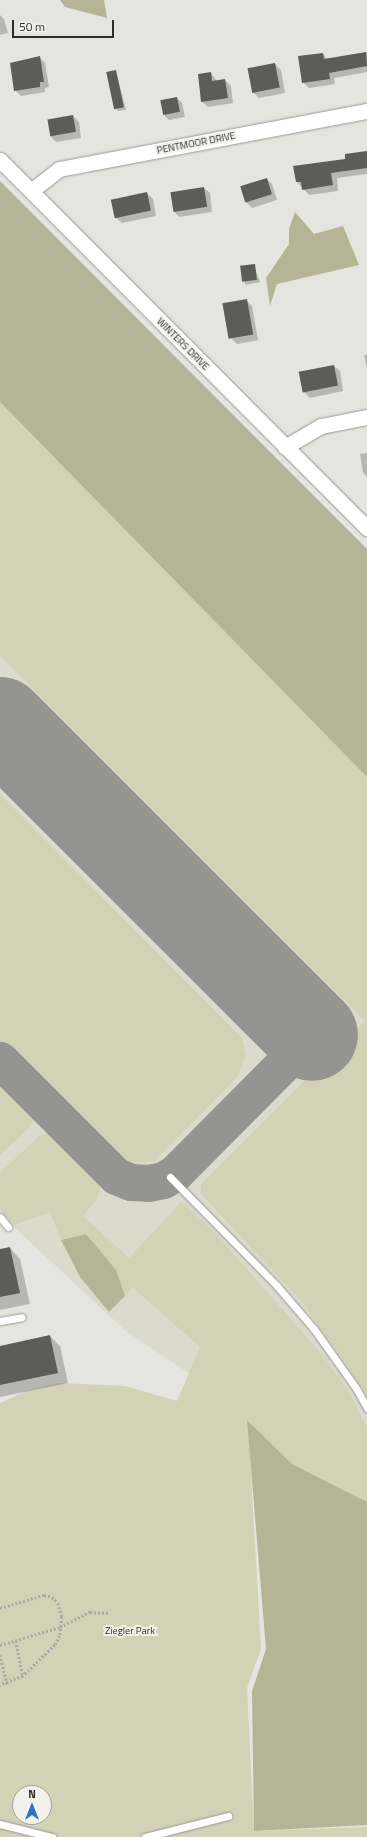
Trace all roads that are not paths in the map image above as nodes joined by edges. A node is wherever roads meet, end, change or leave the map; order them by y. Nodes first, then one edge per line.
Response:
1 (367, 111) edge
2 (0, 160) edge
3 (31, 191) junction
4 (367, 417) edge
5 (285, 447) junction
6 (367, 528) edge
7 (170, 1177) dead end
8 (0, 1217) edge
9 (8, 1227) dead end
10 (22, 1317) dead end
11 (0, 1321) edge
12 (367, 1408) edge
13 (228, 1816) dead end
14 (0, 1824) edge
15 (52, 1837) edge
16 (145, 1837) edge

1 - 3 street, PENTMOOR DRIVE
2 - 3 street, WINTERS DRIVE
3 - 5 street, WINTERS DRIVE
4 - 5 street
5 - 6 street, WINTERS DRIVE
7 - 12 lane
8 - 9 lane
10 - 11 lane
13 - 16 lane
14 - 15 lane

